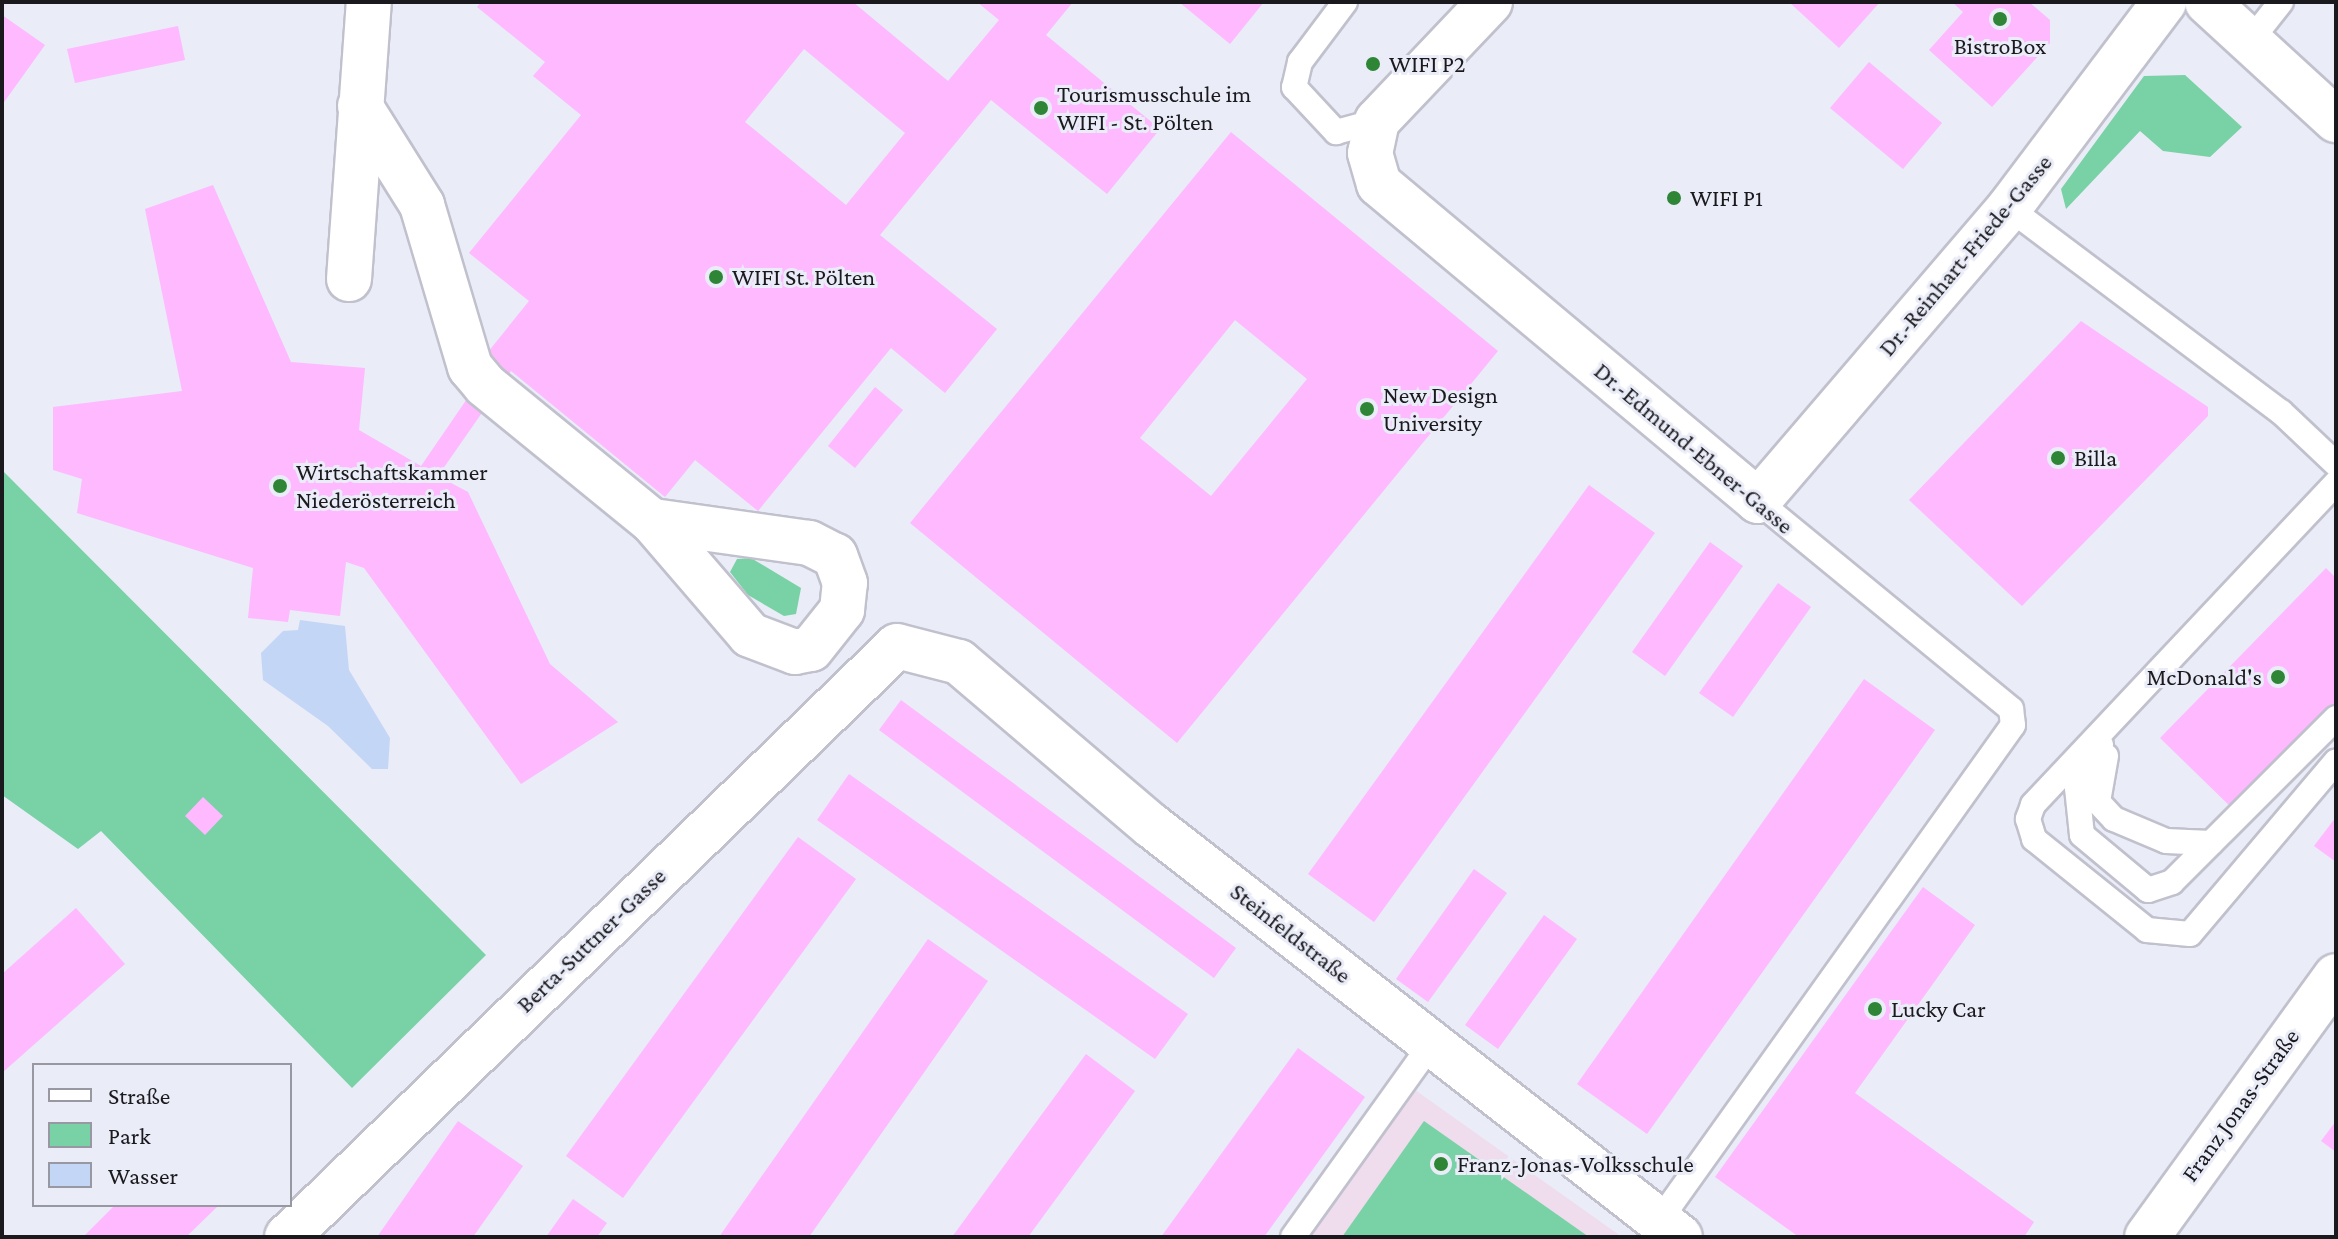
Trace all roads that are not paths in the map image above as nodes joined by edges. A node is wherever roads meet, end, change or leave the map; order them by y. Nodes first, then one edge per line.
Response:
1 (369, 2) edge
2 (1345, 2) edge
3 (1490, 2) edge
4 (2164, 2) edge
5 (2207, 2) edge
6 (2281, 2) edge
7 (2251, 40) junction
8 (360, 106) junction
9 (2336, 120) edge
10 (1377, 121) junction
11 (2009, 208) junction
12 (349, 279) dead end
13 (2336, 464) edge
14 (2336, 483) edge
15 (1758, 501) junction
16 (652, 521) dead end
17 (897, 646) joint
18 (2120, 711) junction
19 (2336, 718) edge
20 (2336, 761) edge
21 (2211, 843) junction
22 (2336, 976) edge
23 (1432, 1043) junction
24 (1670, 1229) edge
25 (287, 1237) edge
26 (1293, 1237) edge
27 (2147, 1237) edge

1 - 8 street
2 - 10 lane
3 - 10 street
4 - 11 street, Dr.-Reinhart-Friede-Gasse
5 - 7 street
6 - 7 lane
7 - 9 street
8 - 12 street
8 - 16 street
10 - 15 street, Dr.-Edmund-Ebner-Gasse
11 - 13 lane
11 - 15 street, Dr.-Reinhart-Friede-Gasse
14 - 18 lane
15 - 24 lane, Dr.-Edmund-Ebner-Gasse
17 - 23 street, Steinfeldstraße
17 - 25 street, Berta-Suttner-Gasse
18 - 20 lane
18 - 21 lane
18 - 21 lane
19 - 21 lane
22 - 27 street, Franz Jonas-Straße
23 - 24 street, Steinfeldstraße
23 - 26 lane

